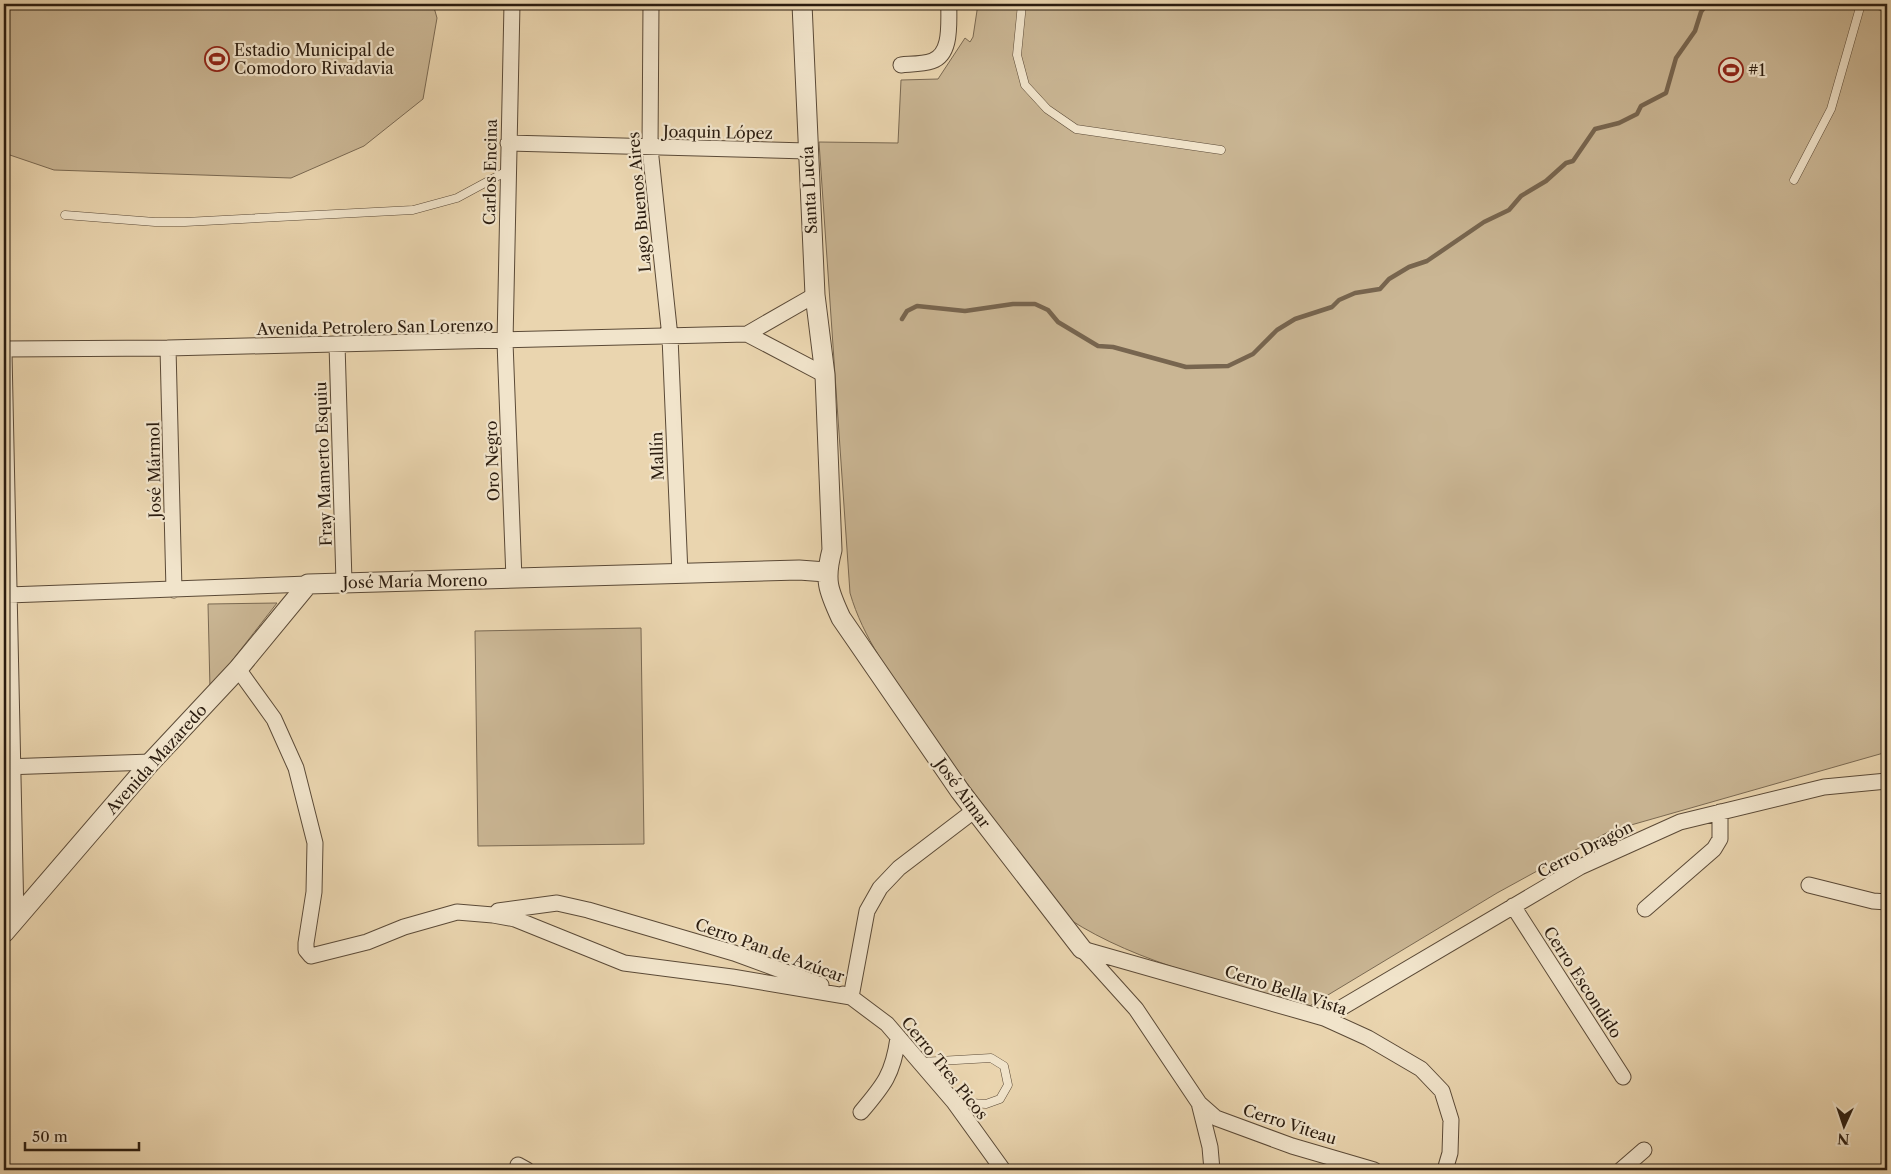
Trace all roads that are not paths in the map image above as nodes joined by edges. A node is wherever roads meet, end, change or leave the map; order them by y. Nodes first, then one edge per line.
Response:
1 (512, 4) edge
2 (652, 4) edge
3 (802, 4) edge
4 (948, 4) edge
5 (1022, 4) edge
6 (1860, 8) edge
7 (901, 65) dead end
8 (508, 143) junction
9 (650, 148) junction
10 (1221, 150) dead end
11 (807, 151) junction
12 (507, 171) junction
13 (1794, 180) dead end
14 (65, 215) dead end
15 (815, 296) junction
16 (747, 334) junction
17 (670, 337) junction
18 (505, 342) junction
19 (337, 344) junction
20 (168, 348) junction
21 (4, 351) edge
22 (825, 375) junction
23 (826, 572) junction
24 (680, 574) junction
25 (514, 579) junction
26 (344, 582) junction
27 (308, 584) junction
28 (174, 590) junction
29 (6, 596) edge
30 (238, 669) junction
31 (151, 762) junction
32 (7, 767) edge
33 (1887, 781) edge
34 (975, 810) junction
35 (1720, 812) junction
36 (1809, 885) dead end
37 (1887, 902) edge
38 (1513, 906) junction
39 (1646, 909) dead end
40 (478, 914) junction
41 (10, 926) edge
42 (1082, 949) junction
43 (851, 997) junction
44 (1324, 1018) junction
45 (898, 1038) junction
46 (920, 1062) junction
47 (1623, 1077) dead end
48 (954, 1102) junction
49 (1199, 1103) junction
50 (861, 1112) dead end
51 (1644, 1150) dead end
52 (1366, 1169) edge
53 (1003, 1170) edge
54 (1212, 1170) edge
55 (1445, 1170) edge
56 (1621, 1170) edge

1 - 8 street, Carlos Encina
2 - 9 street, Lago Buenos Aires
3 - 11 street, Santa Lucía
4 - 7 street
5 - 10 lane
6 - 13 lane
8 - 9 street, Joaquin López
8 - 12 street, Carlos Encina
9 - 11 street, Joaquin López
9 - 17 street, Lago Buenos Aires
11 - 15 street, Santa Lucía
12 - 14 lane
12 - 18 street, Carlos Encina
15 - 16 street, Avenida Petrolero San Lorenzo
15 - 22 street, Santa Lucía
16 - 17 street, Avenida Petrolero San Lorenzo
16 - 22 street, Avenida Petrolero San Lorenzo
17 - 18 street, Avenida Petrolero San Lorenzo
17 - 24 street, Mallín
18 - 19 street, Avenida Petrolero San Lorenzo
18 - 25 street, Oro Negro
19 - 20 street, Avenida Petrolero San Lorenzo
19 - 26 street, Fray Mamerto Esquiu
20 - 21 street, Avenida Petrolero San Lorenzo
20 - 28 street, José Mármol
21 - 29 street
22 - 23 street, José Aimar
23 - 24 street, José María Moreno
23 - 34 street, José Aimar
24 - 25 street, José María Moreno
25 - 26 street, José María Moreno
26 - 27 street, José María Moreno
27 - 28 street, José María Moreno
27 - 30 street, Avenida Mazaredo
28 - 29 street, José María Moreno
29 - 32 street
30 - 31 street, Avenida Mazaredo
30 - 40 street, Cerro Pan de Azúcar
31 - 32 street
31 - 41 street, Avenida Mazaredo
32 - 41 street
33 - 35 street, Cerro Dragón
34 - 42 street, José Aimar
34 - 43 street
35 - 38 street, Cerro Dragón
35 - 39 street
36 - 37 street
38 - 44 street, Cerro Dragón
38 - 47 street, Cerro Escondido
40 - 43 street, Cerro Pan de Azúcar
40 - 43 street, Cerro Pan de Azúcar
42 - 44 street, Cerro Bella Vista
42 - 49 street, José Aimar
43 - 45 street, Cerro Tres Picos
44 - 55 street, Cerro Bella Vista
45 - 46 street, Cerro Tres Picos
45 - 50 street
46 - 48 street, Cerro Tres Picos
46 - 48 lane
48 - 53 street, Cerro Tres Picos
49 - 52 street, Cerro Viteau
49 - 54 street, José Aimar
51 - 56 street

